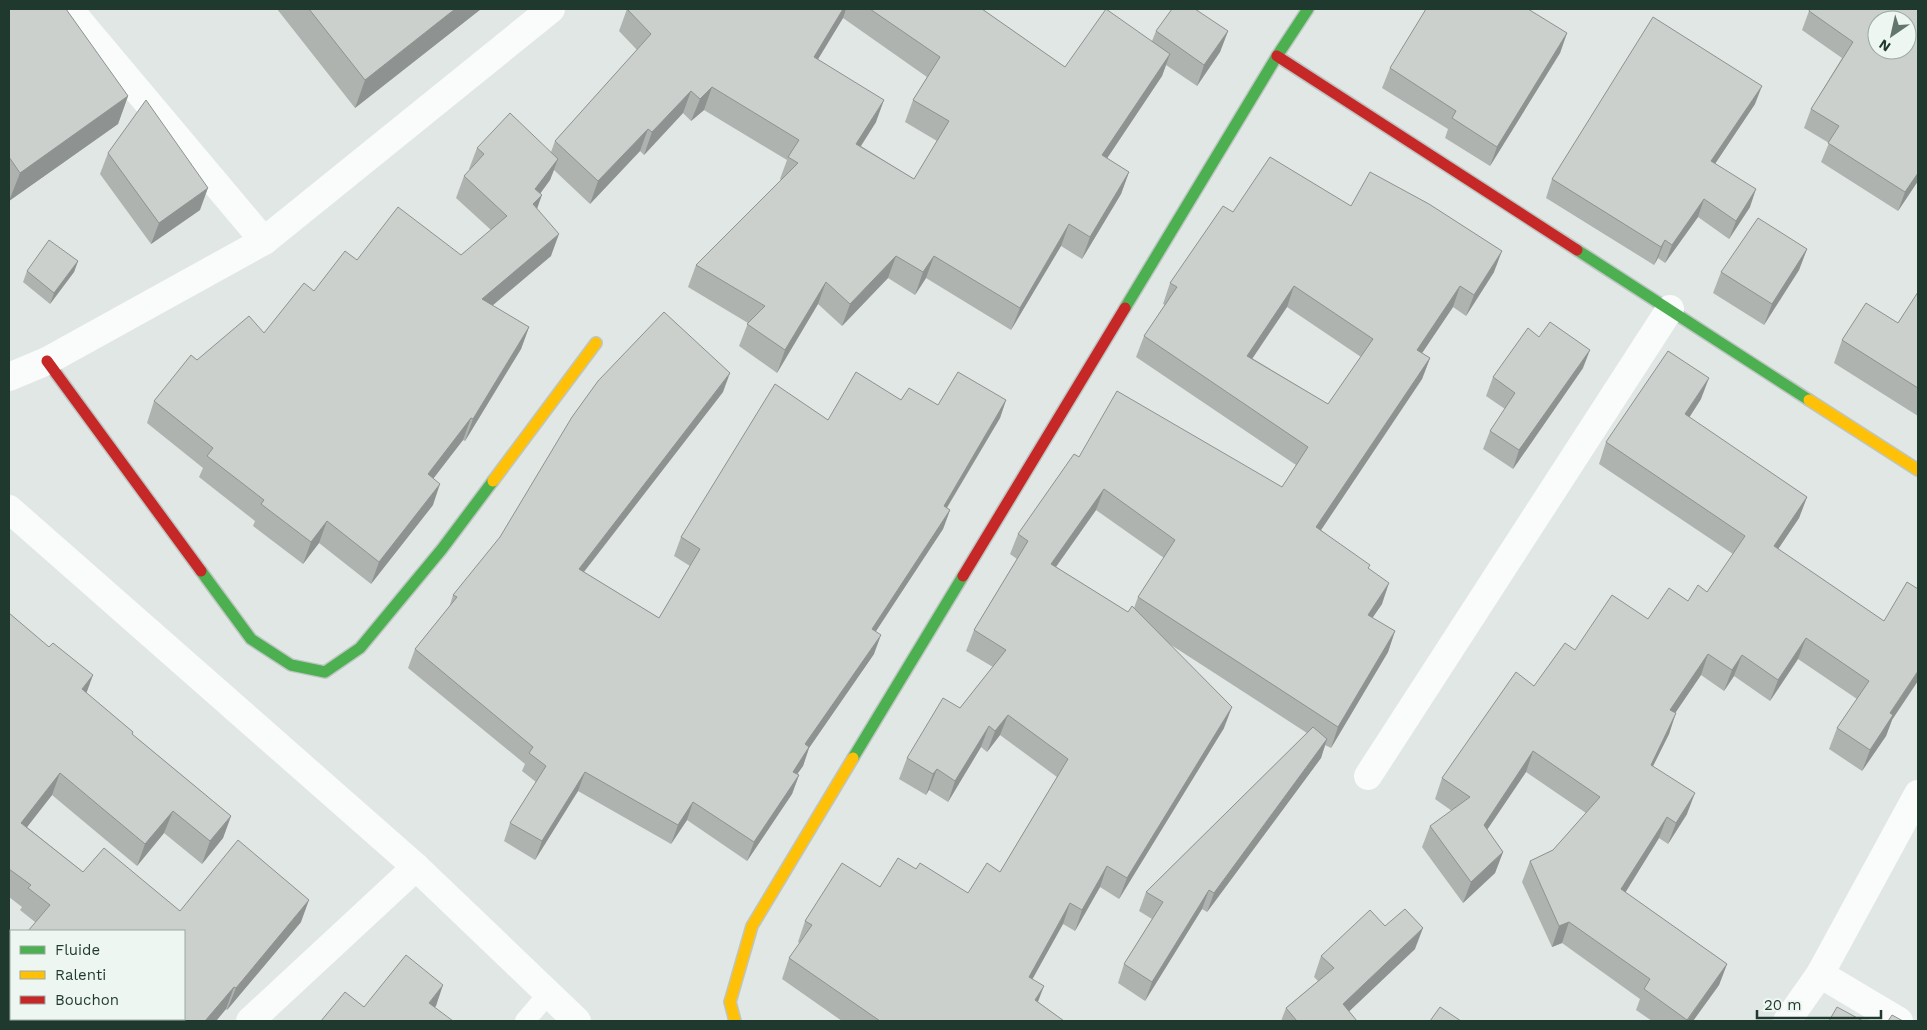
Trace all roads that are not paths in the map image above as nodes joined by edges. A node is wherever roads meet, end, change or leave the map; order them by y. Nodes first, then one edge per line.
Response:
1 (69, 9) edge
2 (1308, 9) edge
3 (541, 12) edge
4 (1277, 56) junction
5 (264, 241) junction
6 (1670, 309) junction
7 (596, 343) dead end
8 (47, 361) junction
9 (9, 376) edge
10 (1918, 470) edge
11 (9, 510) edge
12 (1368, 776) dead end
13 (1918, 794) edge
14 (416, 867) junction
15 (1820, 974) junction
16 (548, 994) junction
17 (250, 1021) edge
18 (525, 1021) edge
19 (577, 1021) edge
20 (734, 1021) edge
21 (1787, 1021) edge
22 (1899, 1021) edge

1 - 5 street
2 - 4 street
3 - 5 street
4 - 6 street
4 - 20 street
5 - 8 street
6 - 10 street
6 - 12 street
7 - 8 street
8 - 9 street
11 - 14 street
13 - 15 street
14 - 16 street
14 - 17 street
15 - 21 street
15 - 22 street
16 - 18 lane
16 - 19 street

